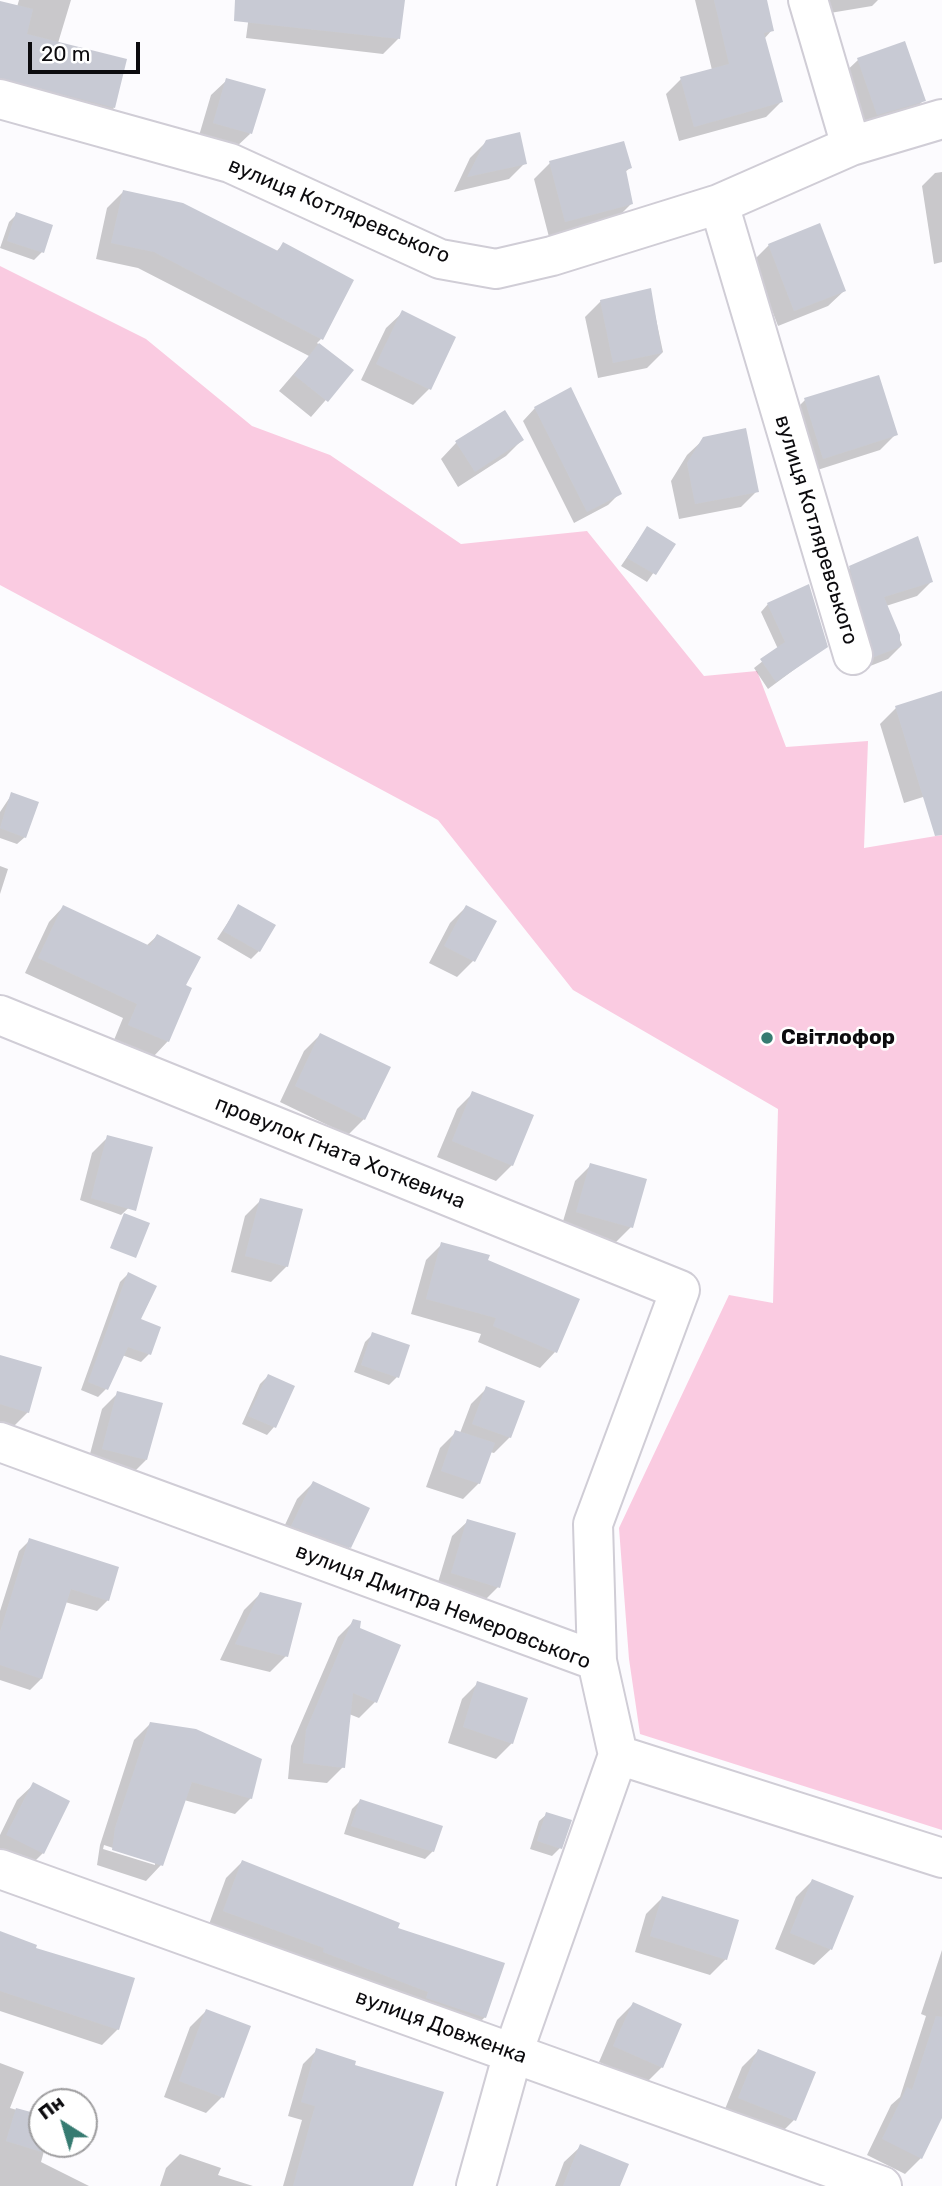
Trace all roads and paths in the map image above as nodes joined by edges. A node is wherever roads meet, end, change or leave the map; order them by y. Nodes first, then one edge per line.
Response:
1 (808, 0) edge
2 (0, 99) edge
3 (942, 119) edge
4 (851, 146) junction
5 (719, 204) junction
6 (853, 655) dead end
7 (0, 1016) edge
8 (0, 1442) edge
9 (597, 1661) junction
10 (618, 1755) junction
11 (942, 1858) edge
12 (0, 1869) edge
13 (513, 2053) junction
14 (476, 2186) edge
15 (882, 2186) edge

1 - 4 street
2 - 5 street, вулиця Котляревського
3 - 4 street, вулиця Котляревського
4 - 5 street, вулиця Котляревського
5 - 6 street, вулиця Котляревського
7 - 9 street, провулок Гната Хоткевича
8 - 9 street, вулиця Дмитра Немеровського
9 - 10 street, вулиця Дмитра Немеровського
10 - 11 street
10 - 13 street
12 - 13 street, вулиця Довженка
13 - 14 street
13 - 15 street, вулиця Довженка

